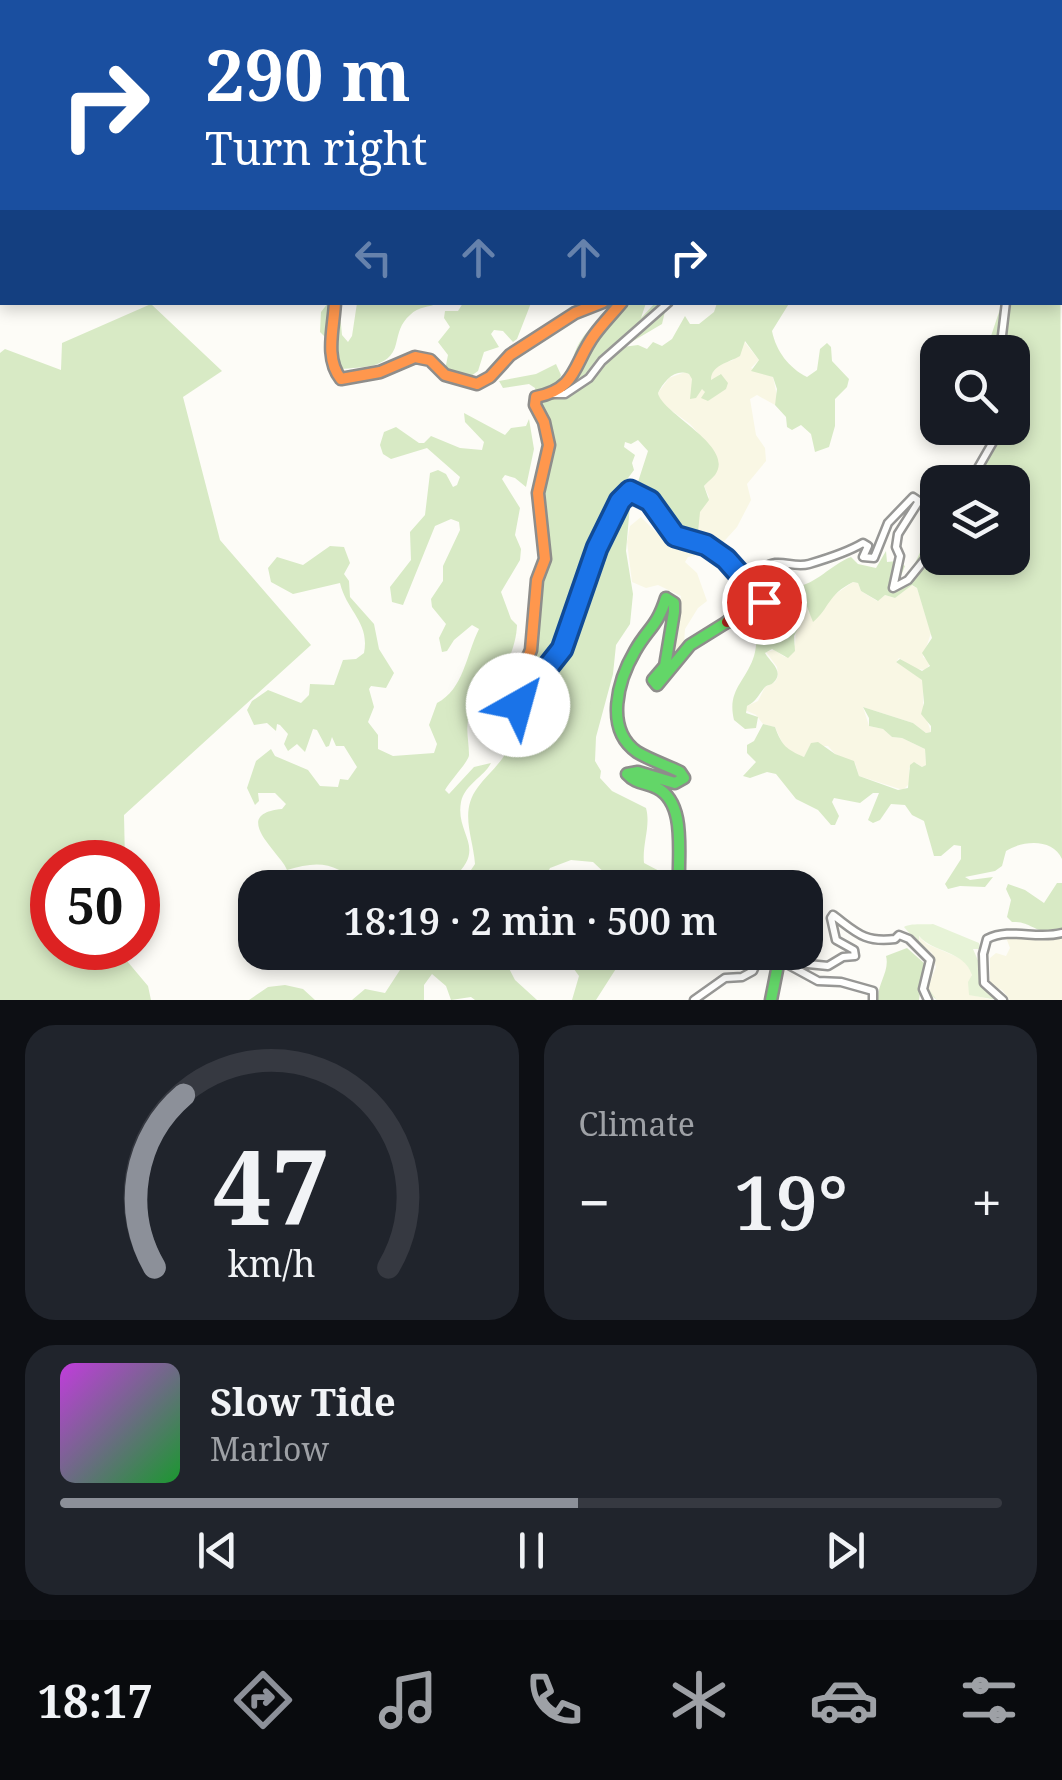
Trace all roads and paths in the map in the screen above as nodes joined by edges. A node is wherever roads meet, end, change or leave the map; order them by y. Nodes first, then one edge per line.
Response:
1 (335, 305) edge
2 (595, 305) edge
3 (619, 305) edge
4 (667, 305) edge
5 (1006, 305) edge
6 (1002, 335) edge
7 (552, 394) junction
8 (920, 566) edge
9 (734, 571) junction
10 (679, 870) edge
11 (1062, 933) edge
12 (823, 965) edge
13 (754, 970) edge
14 (775, 970) edge
15 (798, 970) edge
16 (694, 1000) edge
17 (771, 1000) edge
18 (873, 1000) edge
19 (928, 1000) edge
20 (1003, 1000) edge

1 - 2 main road
3 - 7 main road
4 - 7 street
5 - 6 street
7 - 9 main road
8 - 9 street
9 - 10 main road
11 - 20 street
12 - 19 street
13 - 16 street
14 - 17 main road
15 - 18 street

